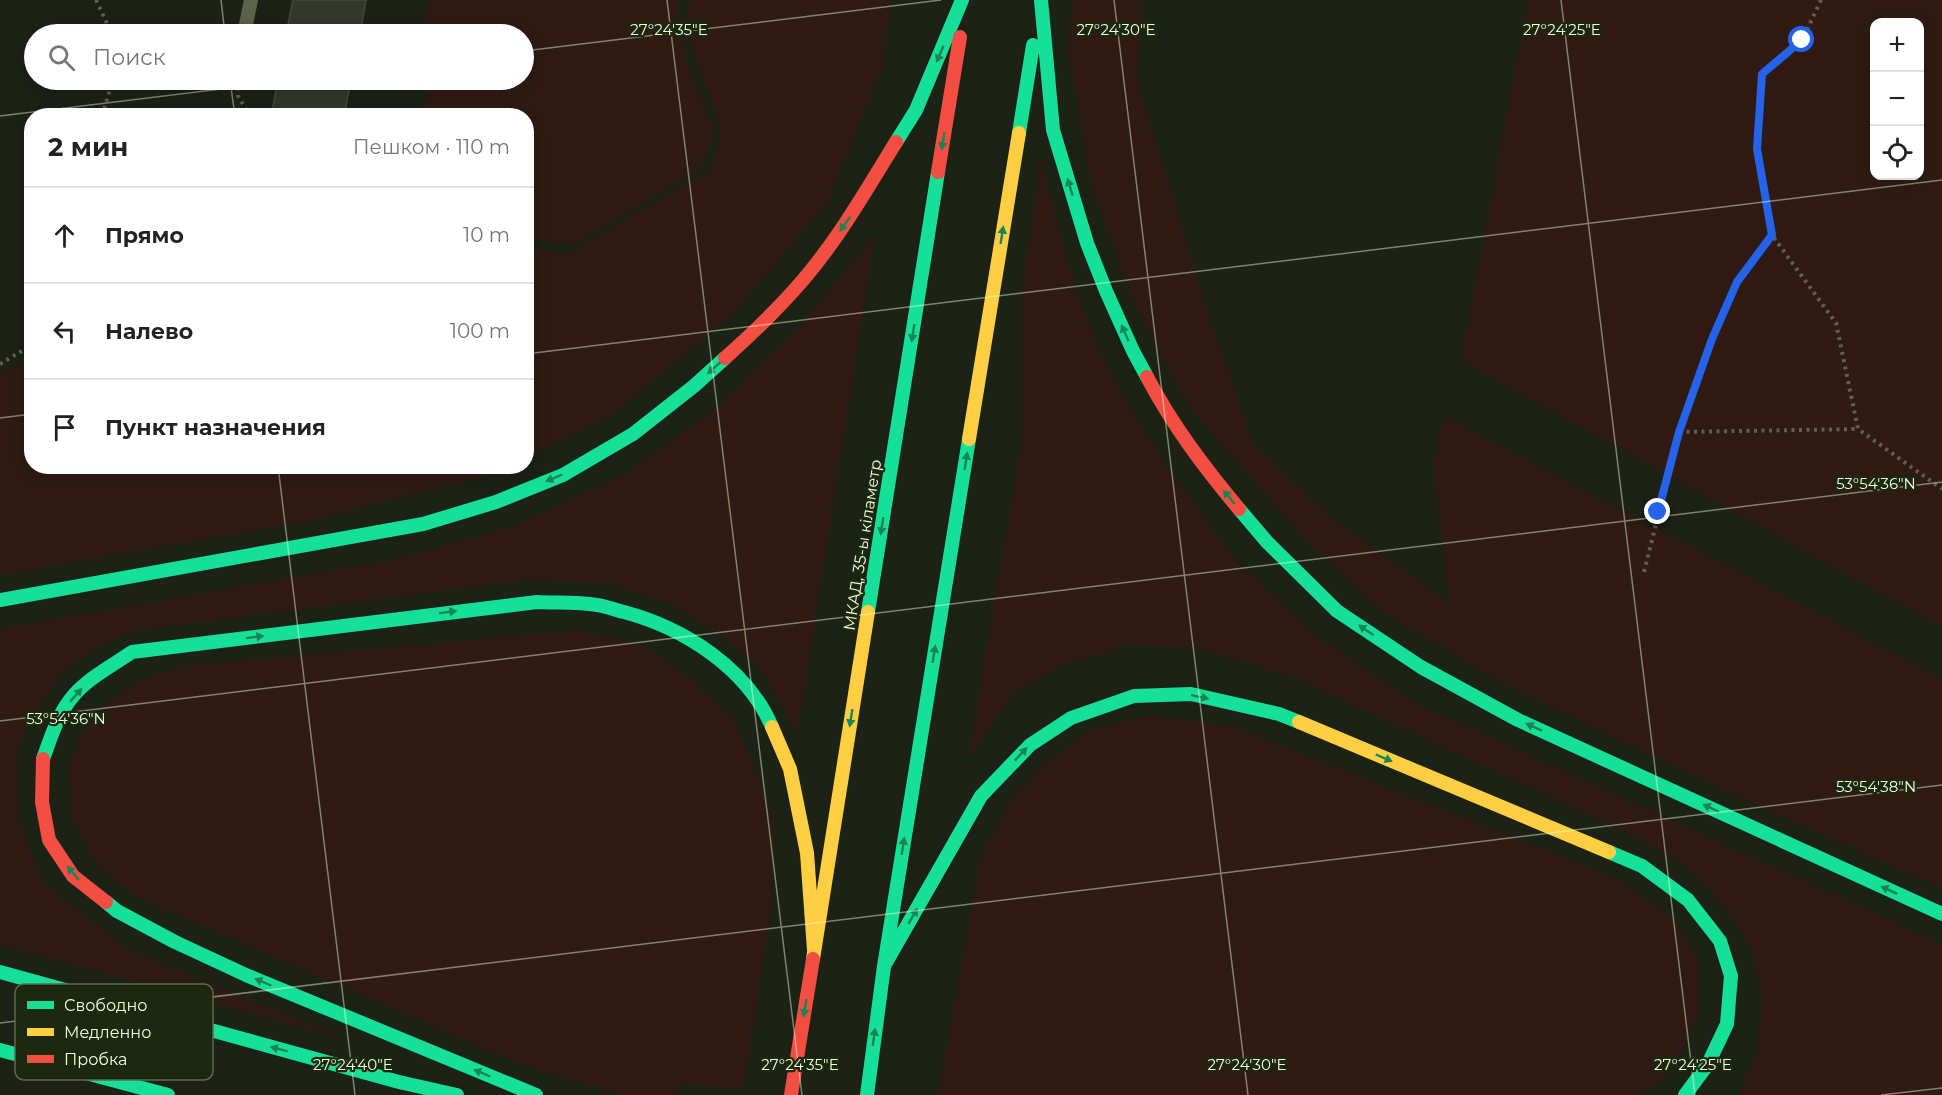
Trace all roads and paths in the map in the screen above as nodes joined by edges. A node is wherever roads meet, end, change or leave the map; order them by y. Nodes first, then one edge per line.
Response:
1 (96, 0) edge
2 (250, 0) edge
3 (964, 0) edge
4 (1041, 0) edge
5 (1821, 0) edge
6 (107, 24) edge
7 (246, 24) edge
8 (110, 90) edge
9 (238, 90) edge
10 (104, 108) edge
11 (245, 108) edge
12 (1772, 235) junction
13 (24, 350) edge
14 (0, 364) edge
15 (1858, 429) junction
16 (1679, 432) junction
17 (1942, 489) edge
18 (1644, 572) dead end
19 (0, 600) edge
20 (1942, 914) edge
21 (814, 950) junction
22 (884, 966) junction
23 (0, 972) edge
24 (43, 984) edge
25 (213, 1031) edge
26 (0, 1050) edge
27 (15, 1054) edge
28 (112, 1080) edge
29 (168, 1095) edge
30 (457, 1095) edge
31 (536, 1095) edge
32 (791, 1095) edge
33 (867, 1095) edge
34 (1685, 1095) edge

1 - 6 path
2 - 7 lane
3 -> 19 main road
3 -> 21 main road, МКАД, 35-ы кіламетр
20 -> 4 main road
22 -> 4 main road
5 - 12 path
8 - 10 path
9 - 11 path
12 - 15 path
12 - 16 path
13 - 14 path
15 - 16 path
15 - 17 path
16 - 18 path
31 -> 21 main road
21 -> 32 main road, МКАД, 35-ы кіламетр
33 -> 22 main road
22 -> 34 main road
24 -> 23 main road
30 -> 25 main road
26 - 27 main road
28 - 29 main road

